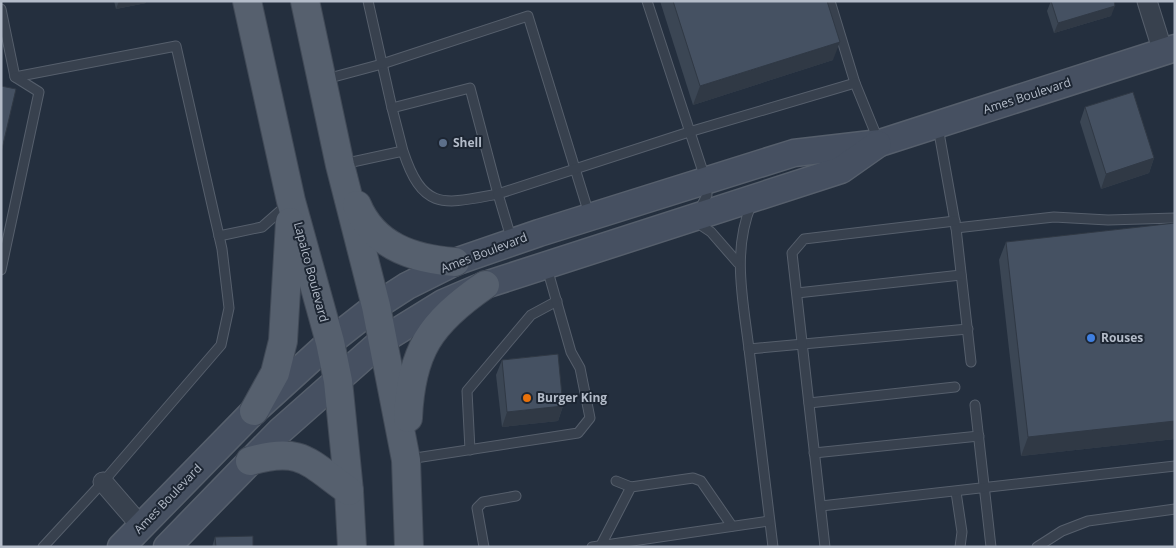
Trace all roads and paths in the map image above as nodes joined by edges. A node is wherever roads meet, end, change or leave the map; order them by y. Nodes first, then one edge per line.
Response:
1 (247, 1) edge
2 (285, 1) edge
3 (305, 1) edge
4 (368, 1) edge
5 (647, 1) edge
6 (830, 1) edge
7 (1147, 1) edge
8 (1, 9) edge
9 (1169, 50) edge
10 (382, 64) junction
11 (15, 77) junction
12 (322, 81) junction
13 (855, 83) junction
14 (392, 108) junction
15 (937, 125) junction
16 (689, 132) junction
17 (880, 143) junction
18 (403, 151) junction
19 (340, 165) junction
20 (576, 170) junction
21 (706, 181) junction
22 (498, 194) junction
23 (753, 200) junction
24 (292, 201) junction
25 (590, 217) junction
26 (1175, 218) edge
27 (692, 219) junction
28 (956, 225) junction
29 (219, 236) junction
30 (512, 242) junction
31 (455, 262) junction
32 (738, 263) junction
33 (546, 265) junction
34 (1, 270) edge
35 (961, 275) junction
36 (485, 285) junction
37 (796, 293) junction
38 (557, 301) junction
39 (376, 306) junction
40 (968, 329) junction
41 (383, 340) junction
42 (330, 342) junction
43 (802, 343) junction
44 (749, 349) junction
45 (971, 362) dead end
46 (338, 381) junction
47 (955, 387) dead end
48 (809, 403) junction
49 (975, 405) dead end
50 (254, 411) junction
51 (978, 436) junction
52 (470, 450) junction
53 (814, 453) junction
54 (406, 460) junction
55 (250, 461) junction
56 (1175, 466) edge
57 (616, 481) dead end
58 (103, 482) junction
59 (631, 487) junction
60 (984, 489) junction
61 (349, 491) junction
62 (956, 492) junction
63 (516, 496) dead end
64 (821, 506) junction
65 (1175, 509) edge
66 (770, 521) junction
67 (141, 526) junction
68 (732, 526) junction
69 (596, 546) edge
70 (43, 547) edge
71 (121, 547) edge
72 (168, 547) edge
73 (352, 547) edge
74 (409, 547) edge
75 (484, 547) edge
76 (772, 547) edge
77 (825, 547) edge
78 (960, 547) edge
79 (991, 547) edge
80 (1037, 547) edge

1 - 24 main road, Lapalco Boulevard
2 - 12 main road
3 - 12 main road
4 - 10 lane
5 - 16 lane
6 - 13 lane
7 - 9 street
8 - 11 lane
9 - 15 street, Ames Boulevard
10 - 12 lane
10 - 14 lane
10 - 20 lane
11 - 29 lane
11 - 34 lane
12 - 19 main road
13 - 16 lane
13 - 17 lane
14 - 18 lane
14 - 22 lane
15 - 17 street, Ames Boulevard
15 - 28 lane
16 - 20 lane
16 - 21 lane
17 - 21 street, Ames Boulevard
17 - 23 street, Ames Boulevard
18 - 19 lane
18 - 22 lane
19 - 31 main road
19 - 39 main road
20 - 22 lane
20 - 25 lane
21 - 25 street, Ames Boulevard
21 - 27 lane
22 - 30 lane
23 - 27 street, Ames Boulevard
23 - 32 lane
24 - 29 lane
24 - 42 main road, Lapalco Boulevard
24 - 50 main road
25 - 30 street, Ames Boulevard
26 - 28 lane
27 - 32 lane
27 - 33 street, Ames Boulevard
28 - 35 lane
28 - 37 lane
29 - 58 lane
30 - 31 street, Ames Boulevard
31 - 39 street, Ames Boulevard
32 - 44 lane
33 - 36 street, Ames Boulevard
33 - 38 lane
35 - 37 lane
35 - 40 lane
36 - 41 street, Ames Boulevard
36 - 54 main road
37 - 43 lane
38 - 52 lane
38 - 52 lane
39 - 41 main road
39 - 42 street, Ames Boulevard
40 - 43 lane
40 - 45 lane
41 - 46 street, Ames Boulevard
41 - 54 main road
42 - 46 main road, Lapalco Boulevard
42 - 50 street, Ames Boulevard
43 - 44 lane
43 - 48 lane
44 - 66 lane
46 - 55 street, Ames Boulevard
46 - 61 main road, Lapalco Boulevard
47 - 48 lane
48 - 53 lane
49 - 51 lane
50 - 67 street, Ames Boulevard
51 - 53 lane
51 - 60 lane
52 - 54 lane
53 - 64 lane
54 - 74 main road
55 - 61 main road
55 - 72 street, Ames Boulevard
56 - 60 lane
57 - 59 lane
58 - 67 street
58 - 70 lane
59 - 68 lane
59 - 69 lane
60 - 62 lane
60 - 79 lane
61 - 73 main road, Lapalco Boulevard
62 - 64 lane
62 - 78 lane
63 - 75 lane
64 - 77 lane
65 - 80 lane
66 - 68 lane
66 - 76 lane
67 - 71 street, Ames Boulevard
68 - 69 lane

